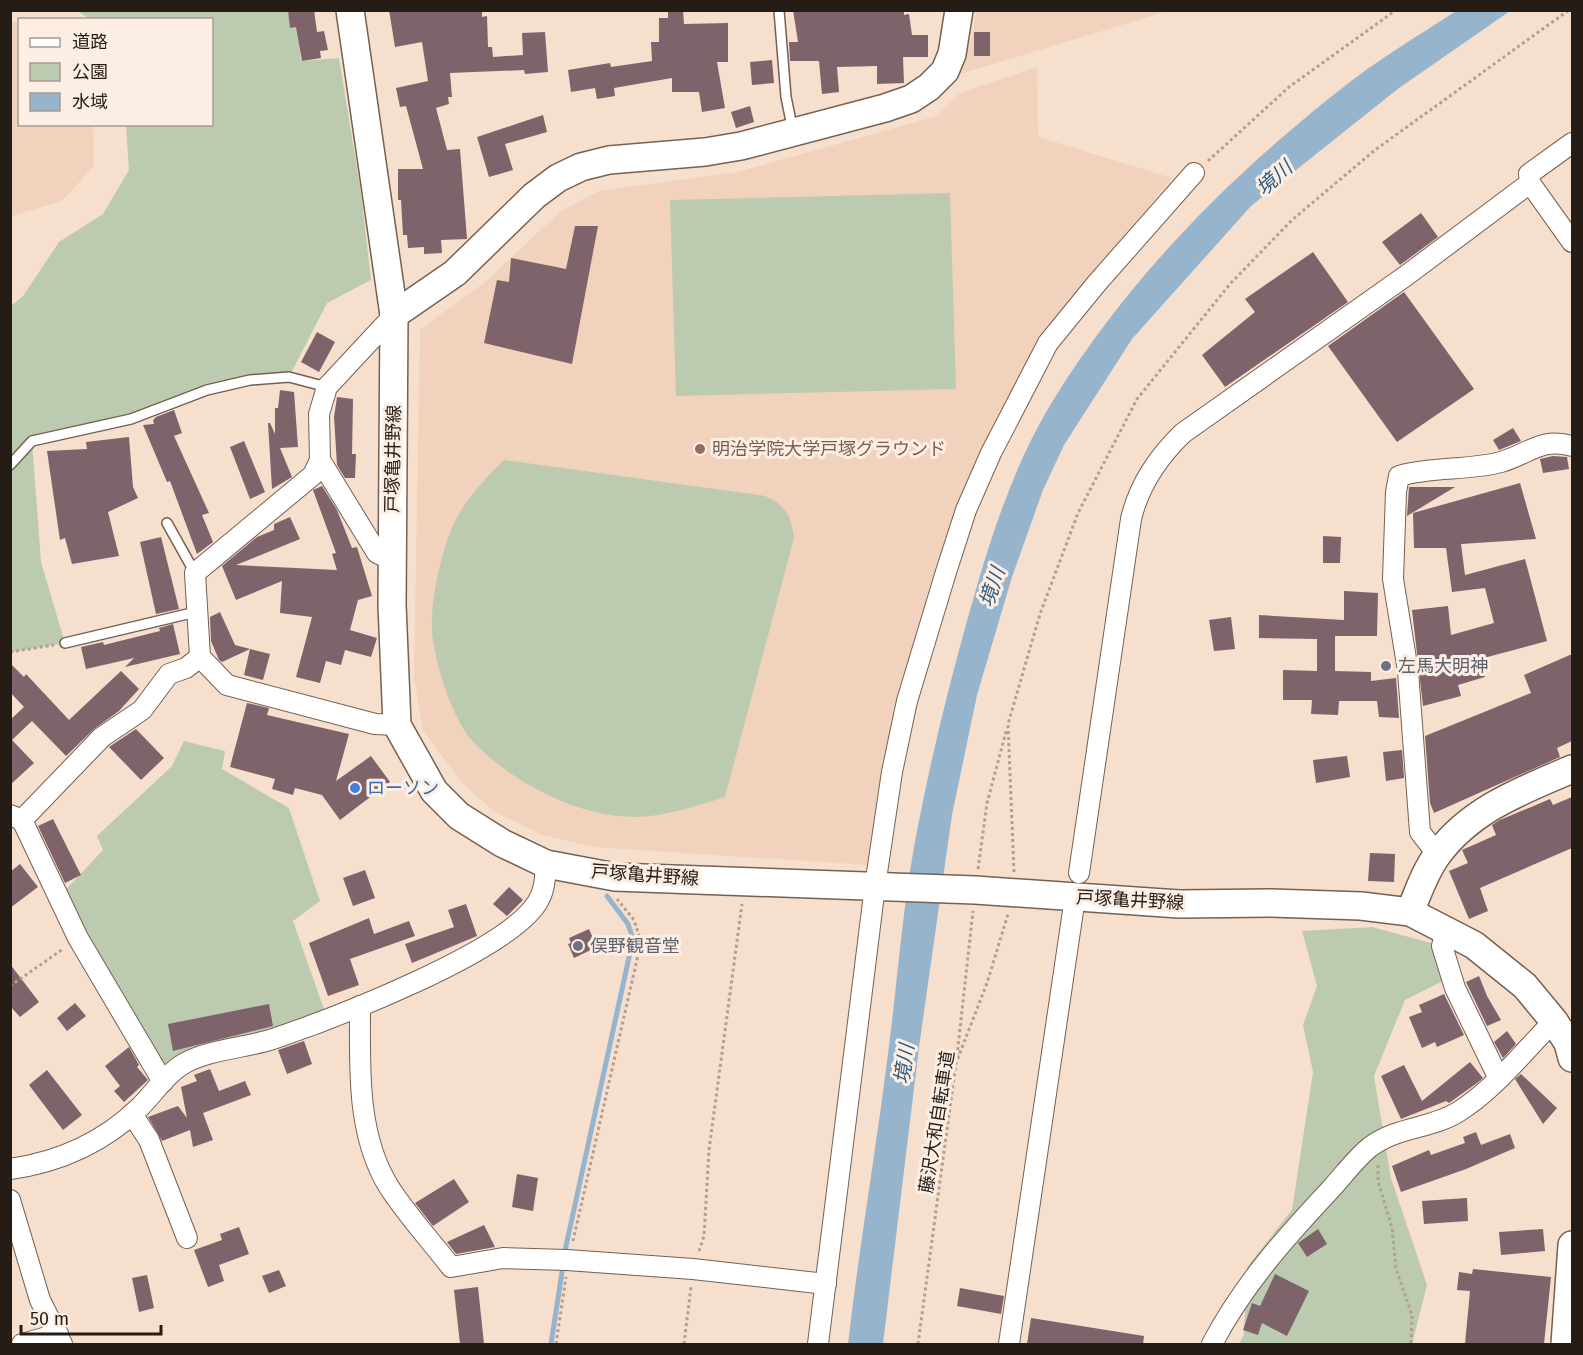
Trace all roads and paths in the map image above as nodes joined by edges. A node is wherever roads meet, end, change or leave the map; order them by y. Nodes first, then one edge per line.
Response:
1 (350, 10) edge
2 (779, 10) edge
3 (959, 10) edge
4 (1396, 10) edge
5 (793, 134) junction
6 (1572, 143) edge
7 (1194, 173) joint
8 (1530, 183) junction
9 (1572, 242) edge
10 (394, 315) junction
11 (327, 387) junction
12 (1572, 446) edge
13 (320, 459) junction
14 (10, 465) edge
15 (167, 524) dead end
16 (392, 560) junction
17 (195, 573) junction
18 (196, 612) junction
19 (65, 643) joint
20 (10, 652) edge
21 (200, 657) junction
22 (1008, 724) dead end
23 (397, 725) junction
24 (1572, 769) edge
25 (14, 821) edge
26 (1437, 854) junction
27 (546, 864) junction
28 (1079, 873) dead end
29 (598, 874) junction
30 (879, 886) junction
31 (972, 891) junction
32 (741, 907) dead end
33 (1010, 910) dead end
34 (1073, 911) dead end
35 (1410, 912) junction
36 (1446, 930) junction
37 (78, 938) junction
38 (10, 986) edge
39 (360, 1006) junction
40 (1567, 1041) edge
41 (956, 1063) junction
42 (1498, 1077) junction
43 (163, 1082) junction
44 (132, 1114) junction
45 (10, 1168) edge
46 (1378, 1181) dead end
47 (10, 1200) edge
48 (187, 1238) dead end
49 (1572, 1245) edge
50 (562, 1260) junction
51 (693, 1269) junction
52 (826, 1284) junction
53 (60, 1339) edge
54 (22, 1344) edge
55 (556, 1344) edge
56 (684, 1344) edge
57 (818, 1344) edge
58 (918, 1344) edge
59 (1009, 1344) edge
60 (1212, 1344) edge
61 (1412, 1344) edge
62 (1565, 1344) edge

1 - 10 main road, 戸塚亀井野線
2 - 5 lane
3 - 5 main road
4 - 7 path
5 - 10 main road
6 - 8 street
7 - 30 street
8 - 9 street
8 - 28 street
10 - 11 street
10 - 16 main road, 戸塚亀井野線
11 - 13 street
11 - 14 lane
12 - 26 street
13 - 16 street
13 - 17 street
15 - 17 lane
16 - 23 main road, 戸塚亀井野線
17 - 18 street
18 - 19 lane
18 - 21 street
19 - 20 path
21 - 23 street
21 - 25 street
22 - 31 path
23 - 27 main road, 戸塚亀井野線
24 - 26 main road
25 - 37 street
26 - 35 main road
27 - 29 main road, 戸塚亀井野線
27 - 39 street
29 - 30 main road, 戸塚亀井野線
29 - 50 path
30 - 31 main road, 戸塚亀井野線
30 - 52 street
31 - 35 main road, 戸塚亀井野線
31 - 41 path
32 - 51 path
33 - 41 path, 藤沢大和自転車道
34 - 59 street
35 - 36 main road, 戸塚亀井野線
36 - 40 main road, 戸塚亀井野線
36 - 42 street
37 - 38 path
37 - 43 street
39 - 43 street
39 - 50 street
40 - 42 street
41 - 58 path, 藤沢大和自転車道
42 - 60 street
43 - 44 street
44 - 45 street
44 - 48 street
46 - 61 path
47 - 53 street
49 - 62 main road
50 - 51 street
50 - 55 path
51 - 52 street
51 - 56 path
52 - 57 street
53 - 54 street

